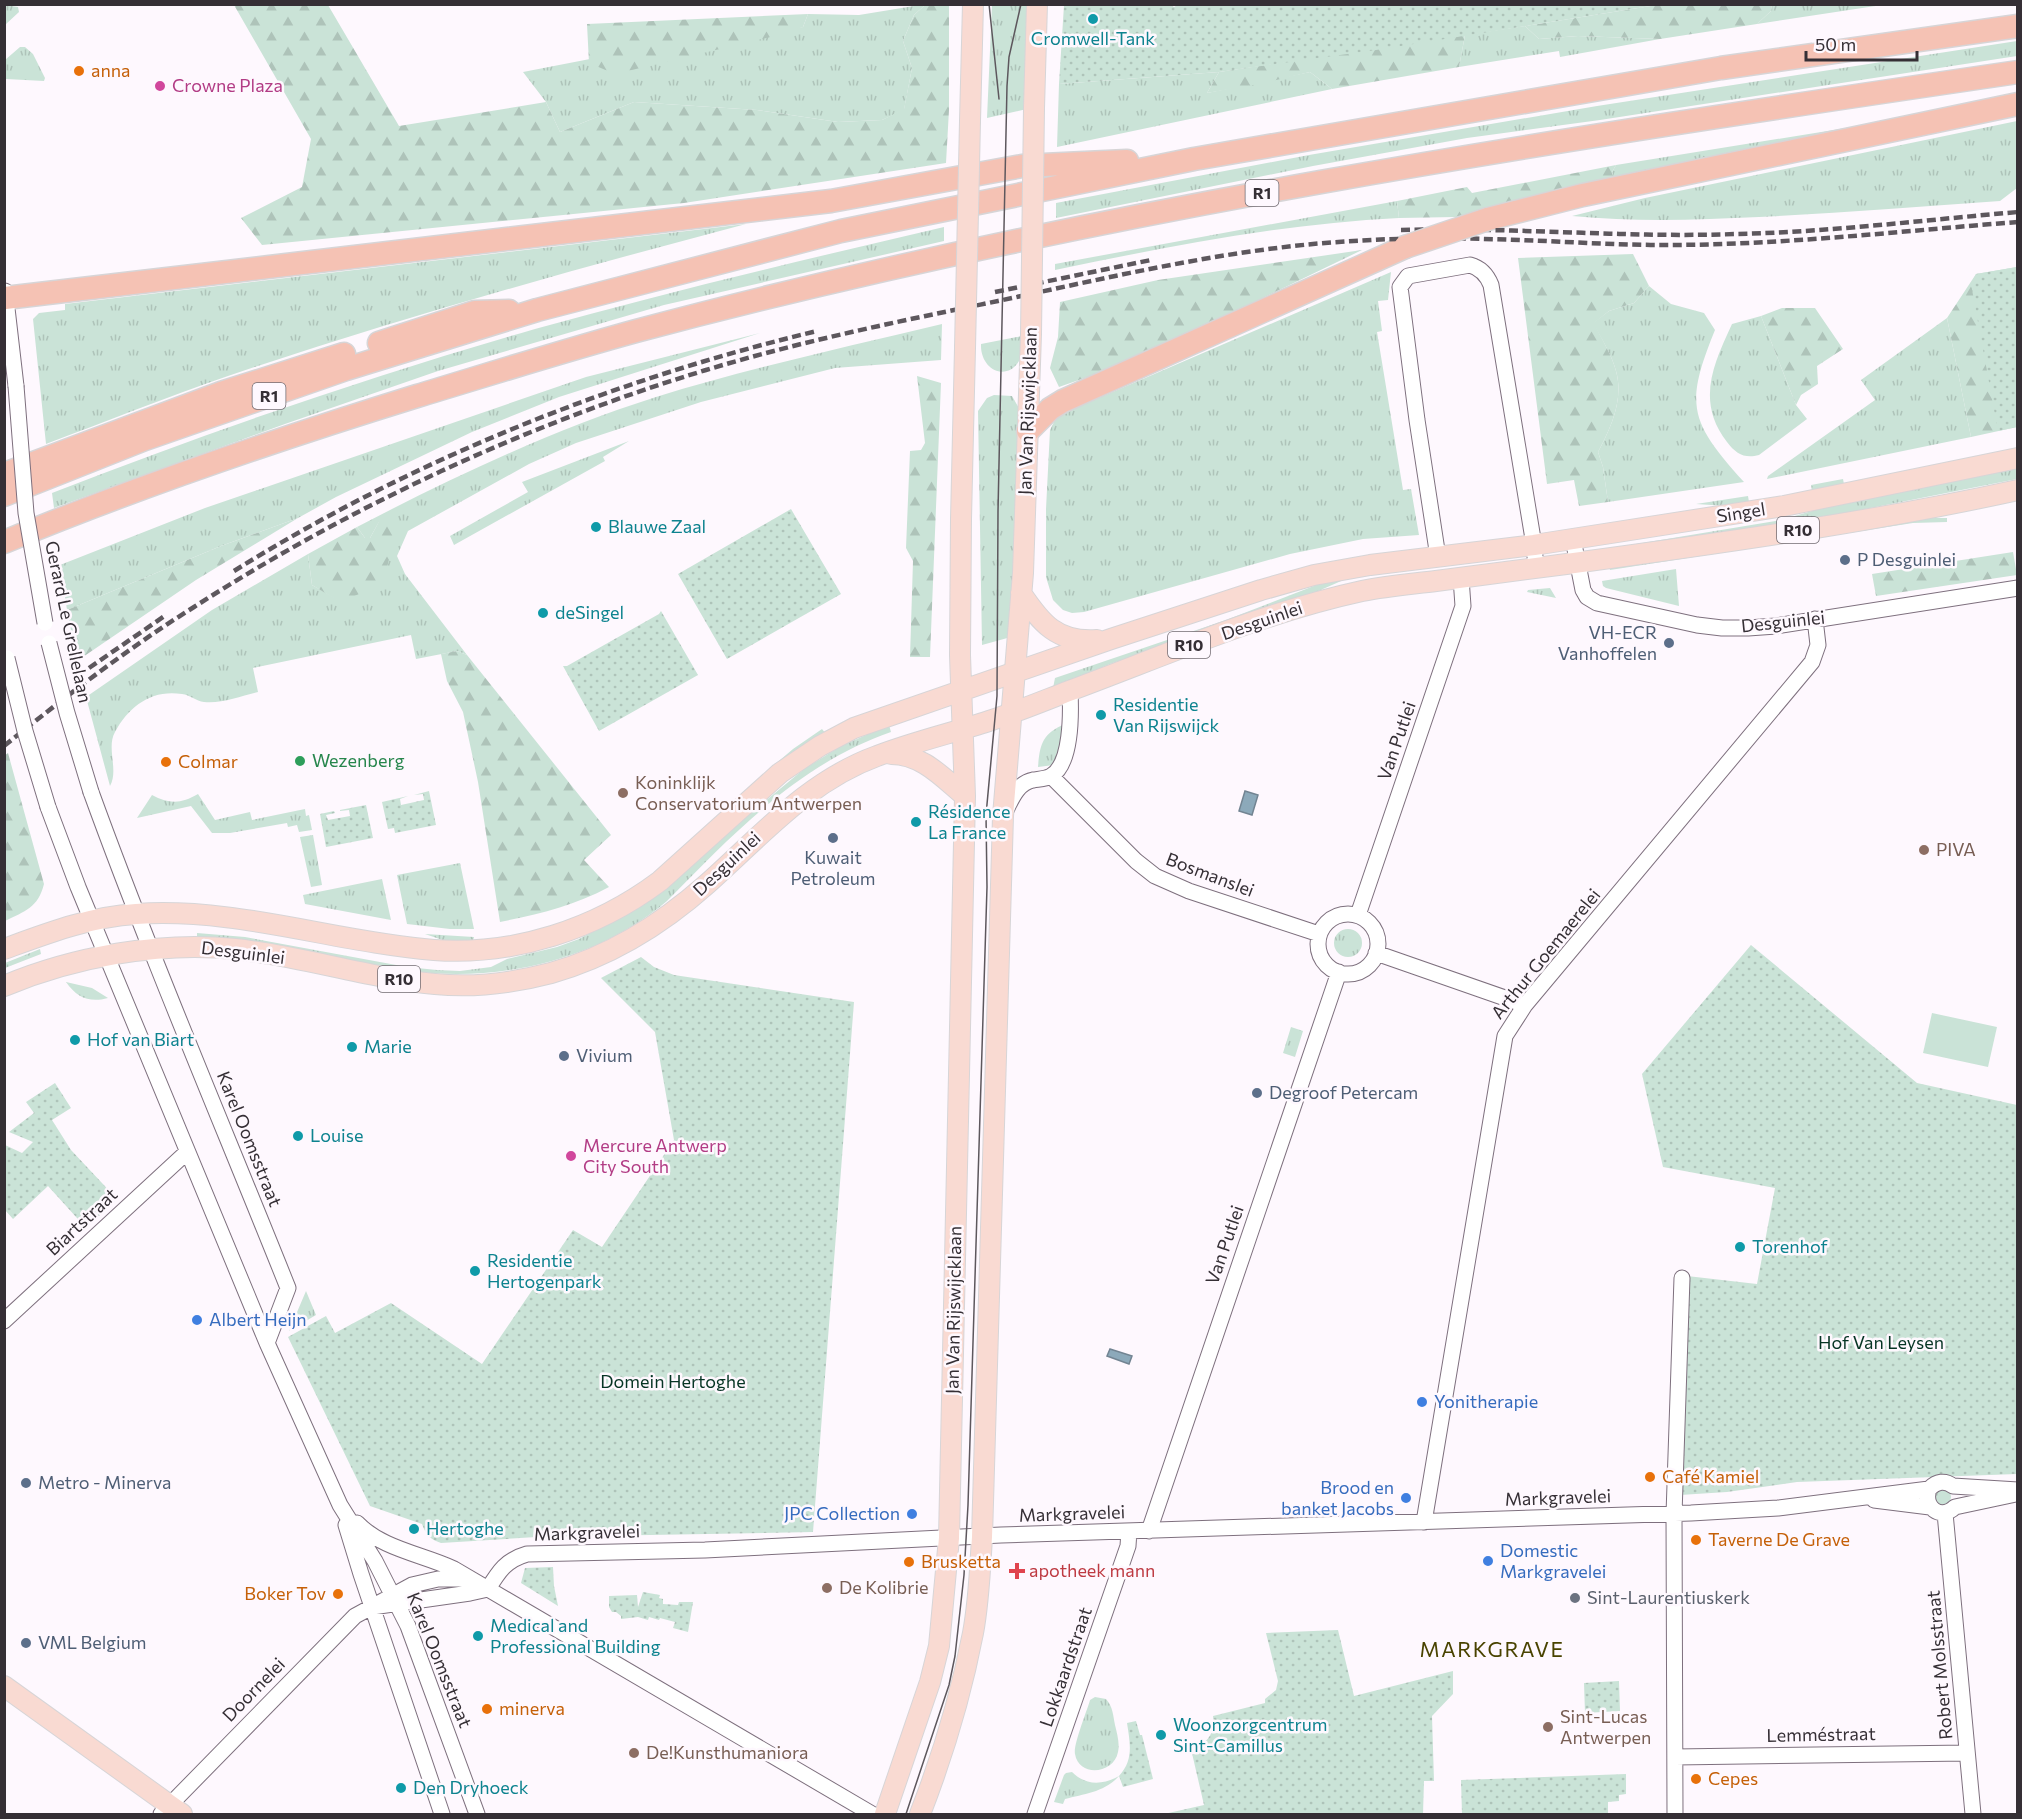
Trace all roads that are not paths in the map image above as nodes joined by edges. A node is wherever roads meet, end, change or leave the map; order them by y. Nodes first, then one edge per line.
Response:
1 (973, 4) edge
2 (1037, 4) edge
3 (2018, 26) edge
4 (2018, 72) edge
5 (2018, 104) edge
6 (1194, 159) junction
7 (5, 295) edge
8 (537, 310) junction
9 (1028, 431) junction
10 (2018, 458) edge
11 (4, 474) edge
12 (2018, 490) edge
13 (4, 495) edge
14 (1573, 539) junction
15 (4, 542) edge
16 (1534, 545) junction
17 (1438, 557) junction
18 (1577, 563) junction
19 (1536, 568) junction
20 (1461, 578) junction
21 (2018, 588) edge
22 (1021, 593) junction
23 (1815, 619) junction
24 (1111, 639) junction
25 (4, 645) edge
26 (1015, 673) junction
27 (962, 691) junction
28 (1070, 691) junction
29 (1012, 711) junction
30 (963, 729) junction
31 (882, 754) junction
32 (1051, 776) junction
33 (964, 796) junction
34 (1003, 816) junction
35 (136, 914) junction
36 (1358, 915) junction
37 (91, 919) junction
38 (1319, 934) junction
39 (4, 949) edge
40 (150, 950) junction
41 (1376, 953) junction
42 (106, 956) junction
43 (1339, 972) junction
44 (4, 986) edge
45 (1525, 1005) junction
46 (187, 1152) junction
47 (1682, 1278) dead end
48 (4, 1321) edge
49 (267, 1343) junction
50 (1953, 1486) junction
51 (1929, 1488) junction
52 (2018, 1492) edge
53 (1859, 1498) junction
54 (340, 1505) junction
55 (1930, 1507) junction
56 (1950, 1510) junction
57 (1674, 1514) junction
58 (1424, 1522) junction
59 (1129, 1531) junction
60 (1149, 1531) junction
61 (982, 1537) junction
62 (949, 1538) junction
63 (471, 1579) junction
64 (488, 1588) junction
65 (394, 1599) junction
66 (372, 1606) junction
67 (4, 1686) edge
68 (1967, 1753) junction
69 (1675, 1757) junction
70 (171, 1811) edge
71 (473, 1811) edge
72 (148, 1815) edge
73 (442, 1815) edge
74 (872, 1815) edge
75 (885, 1815) edge
76 (920, 1815) edge
77 (1035, 1815) edge
78 (1675, 1815) edge
79 (1973, 1815) edge

1 - 27 main road, Jan Van Rijswijcklaan, bridge
2 - 9 main road, Jan Van Rijswijcklaan, bridge
3 - 6 highway, R1
4 - 15 highway, R1
5 - 9 highway, bridge
6 - 7 highway
6 - 8 highway, R1
7 - 35 street, Gerard Le Grellelaan, bridge
8 - 11 highway
8 - 13 highway, R1
9 - 22 main road, Jan Van Rijswijcklaan
10 - 14 main road, Singel / R10
12 - 18 main road, Singel / R10
14 - 16 main road, Singel / R10
14 - 18 street, Desguinlei
16 - 17 main road, Desguinlei / R10
16 - 17 street
16 - 19 street
17 - 24 main road, Desguinlei / R10
18 - 19 main road, Desguinlei / R10
18 - 23 street, Desguinlei
19 - 20 main road, Desguinlei / R10
20 - 28 main road, Desguinlei / R10
20 - 36 street, Van Putlei
21 - 23 street, Desguinlei
22 - 24 main road, Desguinlei
22 - 26 main road, Jan Van Rijswijcklaan
23 - 45 street, Arthur Goemaerelei
24 - 26 main road, Desguinlei / R10
25 - 37 street, bridge
26 - 27 main road, Desguinlei / R10
26 - 29 main road, Jan Van Rijswijcklaan
27 - 30 main road, Jan Van Rijswijcklaan
27 - 35 main road, Desguinlei / R10
28 - 29 main road, Desguinlei / R10
28 - 32 street
29 - 30 main road, Desguinlei / R10
29 - 34 main road, Jan Van Rijswijcklaan
30 - 31 main road, Desguinlei / R10
30 - 33 main road, Jan Van Rijswijcklaan
31 - 33 main road
31 - 40 main road, Desguinlei / R10
32 - 34 street, Jan Van Rijswijcklaan
32 - 38 street, Bosmanslei
33 - 62 main road, Jan Van Rijswijcklaan
34 - 61 main road, Jan Van Rijswijcklaan
35 - 37 main road, Desguinlei / R10
35 - 40 street, Gerard Le Grellelaan
36 - 38 street
36 - 41 street
37 - 39 main road, Desguinlei / R10
37 - 42 street
38 - 43 street
40 - 42 main road, Desguinlei / R10
40 - 49 street, Karel Oomsstraat
41 - 43 street
41 - 45 street
42 - 44 main road, Desguinlei / R10
42 - 46 street, Karel Oomsstraat
43 - 60 street, Van Putlei
45 - 58 street, Arthur Goemaerelei
46 - 48 street, Biartstraat
46 - 49 street, Karel Oomsstraat
47 - 57 street
49 - 54 street, Karel Oomsstraat
50 - 51 street, Markgravelei
50 - 52 street, Markgravelei
50 - 56 street
51 - 53 street, Markgravelei
51 - 55 street
52 - 56 street, Markgravelei
53 - 55 street, Markgravelei
53 - 57 street, Markgravelei
54 - 63 street, Karel Oomsstraat
54 - 65 street, Karel Oomsstraat
54 - 66 street, Karel Oomsstraat
55 - 56 street, Markgravelei
56 - 68 street, Robert Molsstraat
57 - 58 street, Markgravelei
57 - 69 street
58 - 60 street, Markgravelei
59 - 60 street, Markgravelei
59 - 61 street, Markgravelei
59 - 77 street, Lokkaardstraat
61 - 62 street, Markgravelei
61 - 76 main road, Jan Van Rijswijcklaan
62 - 64 street, Markgravelei
62 - 75 main road, Jan Van Rijswijcklaan
63 - 64 street
63 - 65 street
64 - 65 street
64 - 74 street
65 - 66 street
65 - 71 street, Karel Oomsstraat
66 - 70 street, Doornelei
66 - 73 street, Karel Oomsstraat
67 - 70 main road
68 - 69 street, Lemméstraat
68 - 79 street, Robert Molsstraat
69 - 78 street
70 - 72 street

